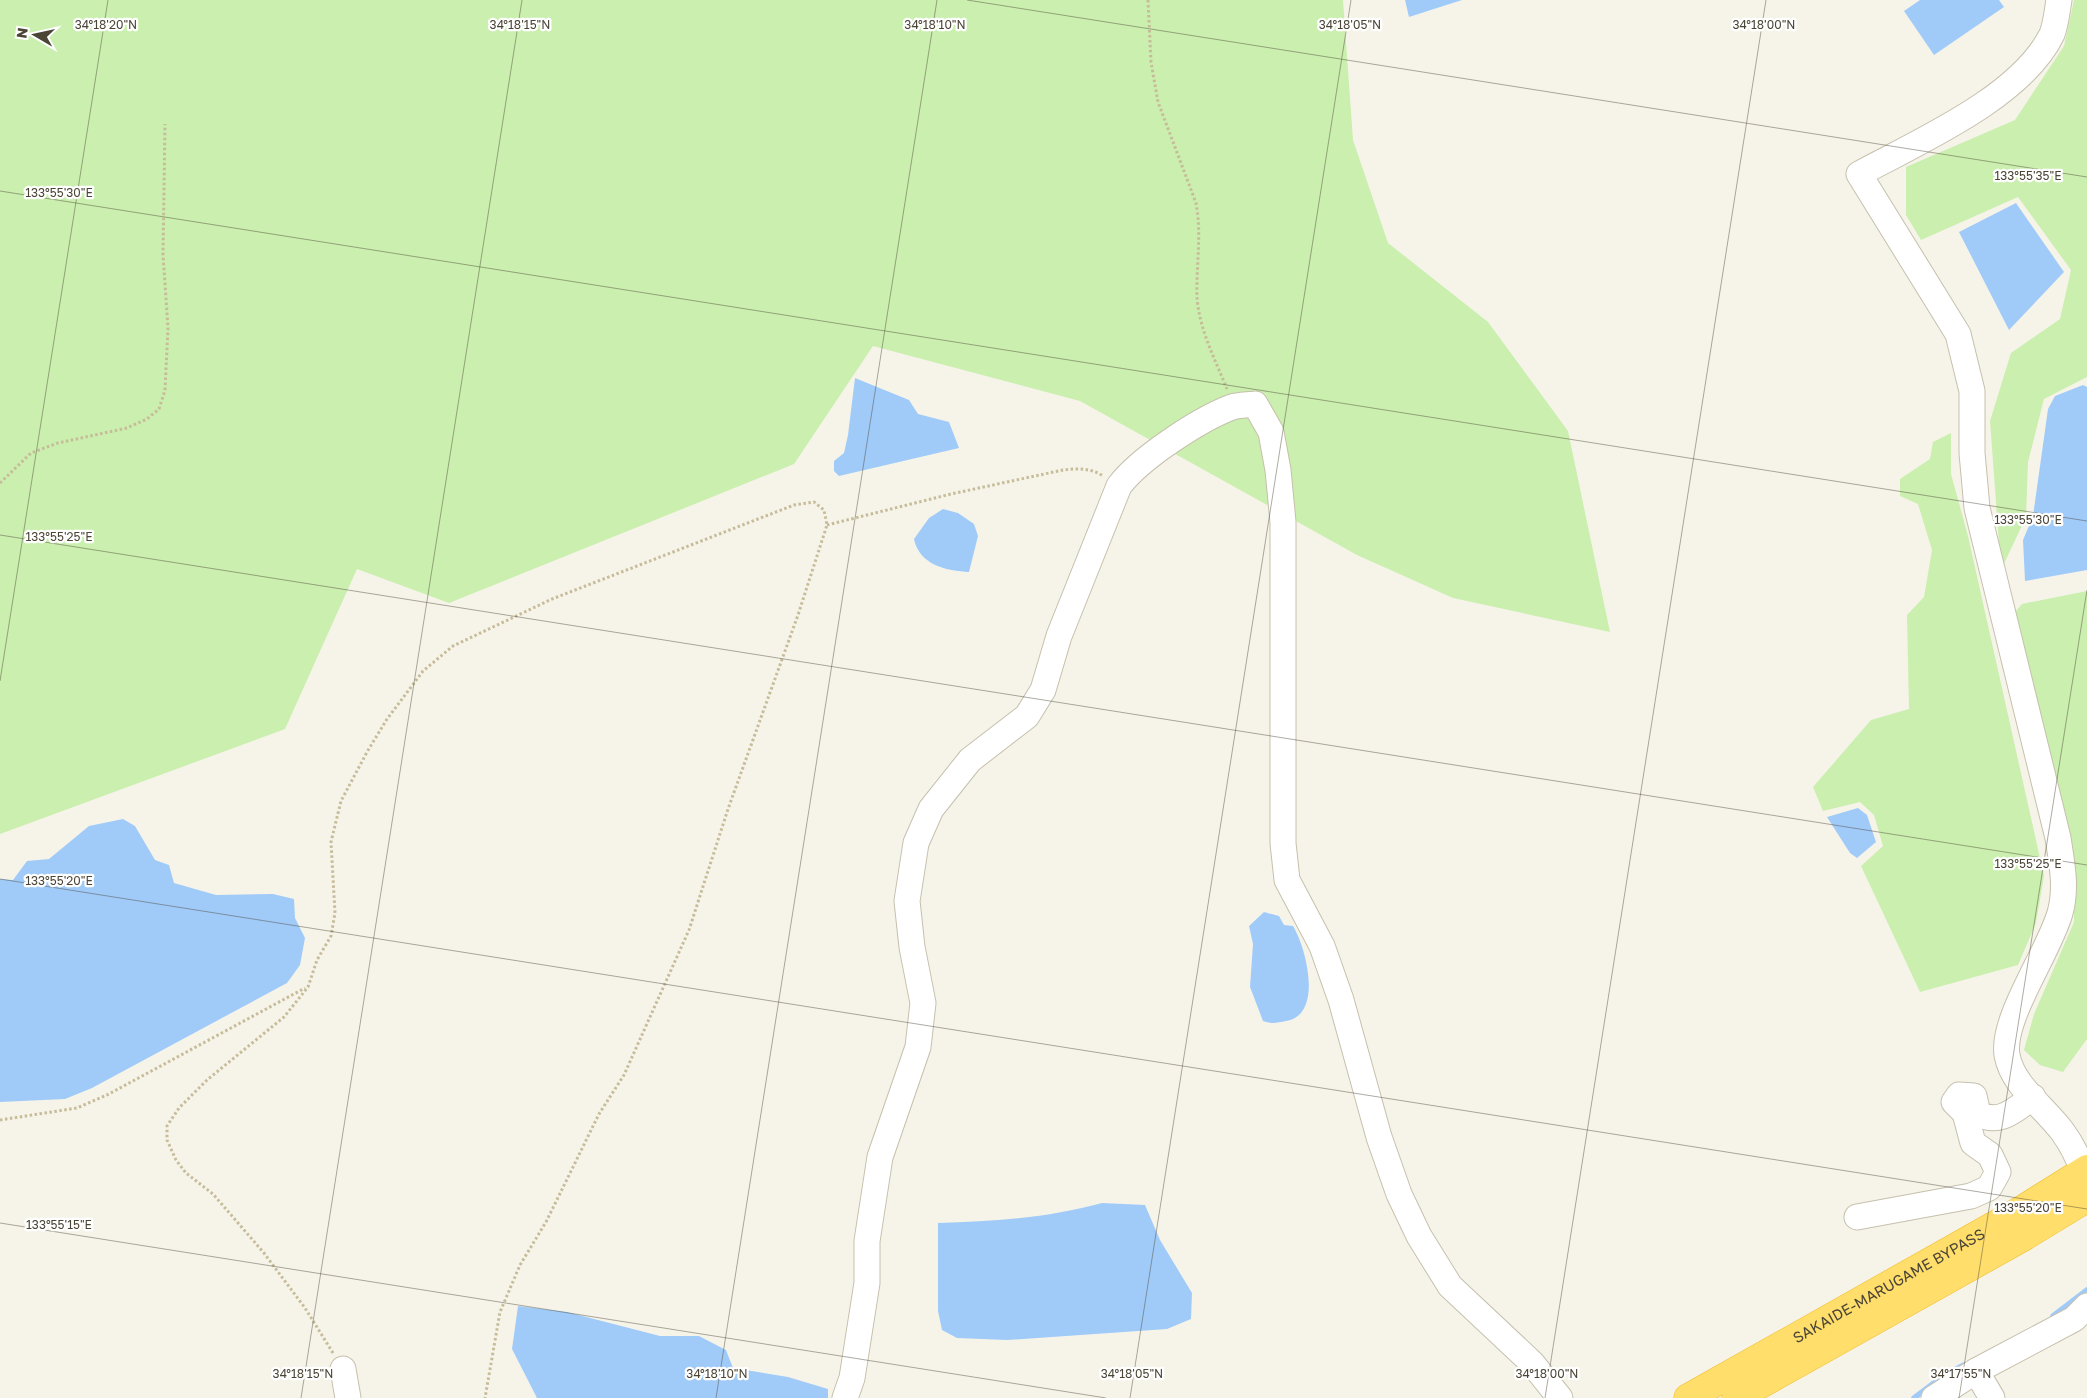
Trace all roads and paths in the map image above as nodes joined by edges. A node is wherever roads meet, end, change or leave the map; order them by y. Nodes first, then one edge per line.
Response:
1 (1148, 0) edge
2 (2059, 0) edge
3 (165, 124) dead end
4 (1234, 407) junction
5 (0, 483) edge
6 (1119, 486) junction
7 (827, 525) junction
8 (308, 987) junction
9 (2033, 1097) junction
10 (0, 1120) edge
11 (2085, 1170) edge
12 (2087, 1198) edge
13 (1857, 1217) dead end
14 (2087, 1306) edge
15 (343, 1369) joint
16 (1976, 1372) junction
17 (348, 1398) edge
18 (485, 1398) edge
19 (845, 1398) edge
20 (1560, 1398) edge
21 (1688, 1398) edge
22 (1736, 1398) edge
23 (1934, 1398) edge
24 (1992, 1398) edge

1 - 4 path
2 - 9 street
3 - 5 path
4 - 6 street
4 - 20 street
6 - 7 path
6 - 19 street
7 - 8 path
7 - 18 path
8 - 10 path
8 - 15 path
9 - 11 street
9 - 13 street
11 - 21 highway, SAKAIDE-MARUGAME BYPASS
12 - 22 highway, SAKAIDE-MARUGAME BYPASS
14 - 16 street
15 - 17 street
16 - 23 street
16 - 24 street

